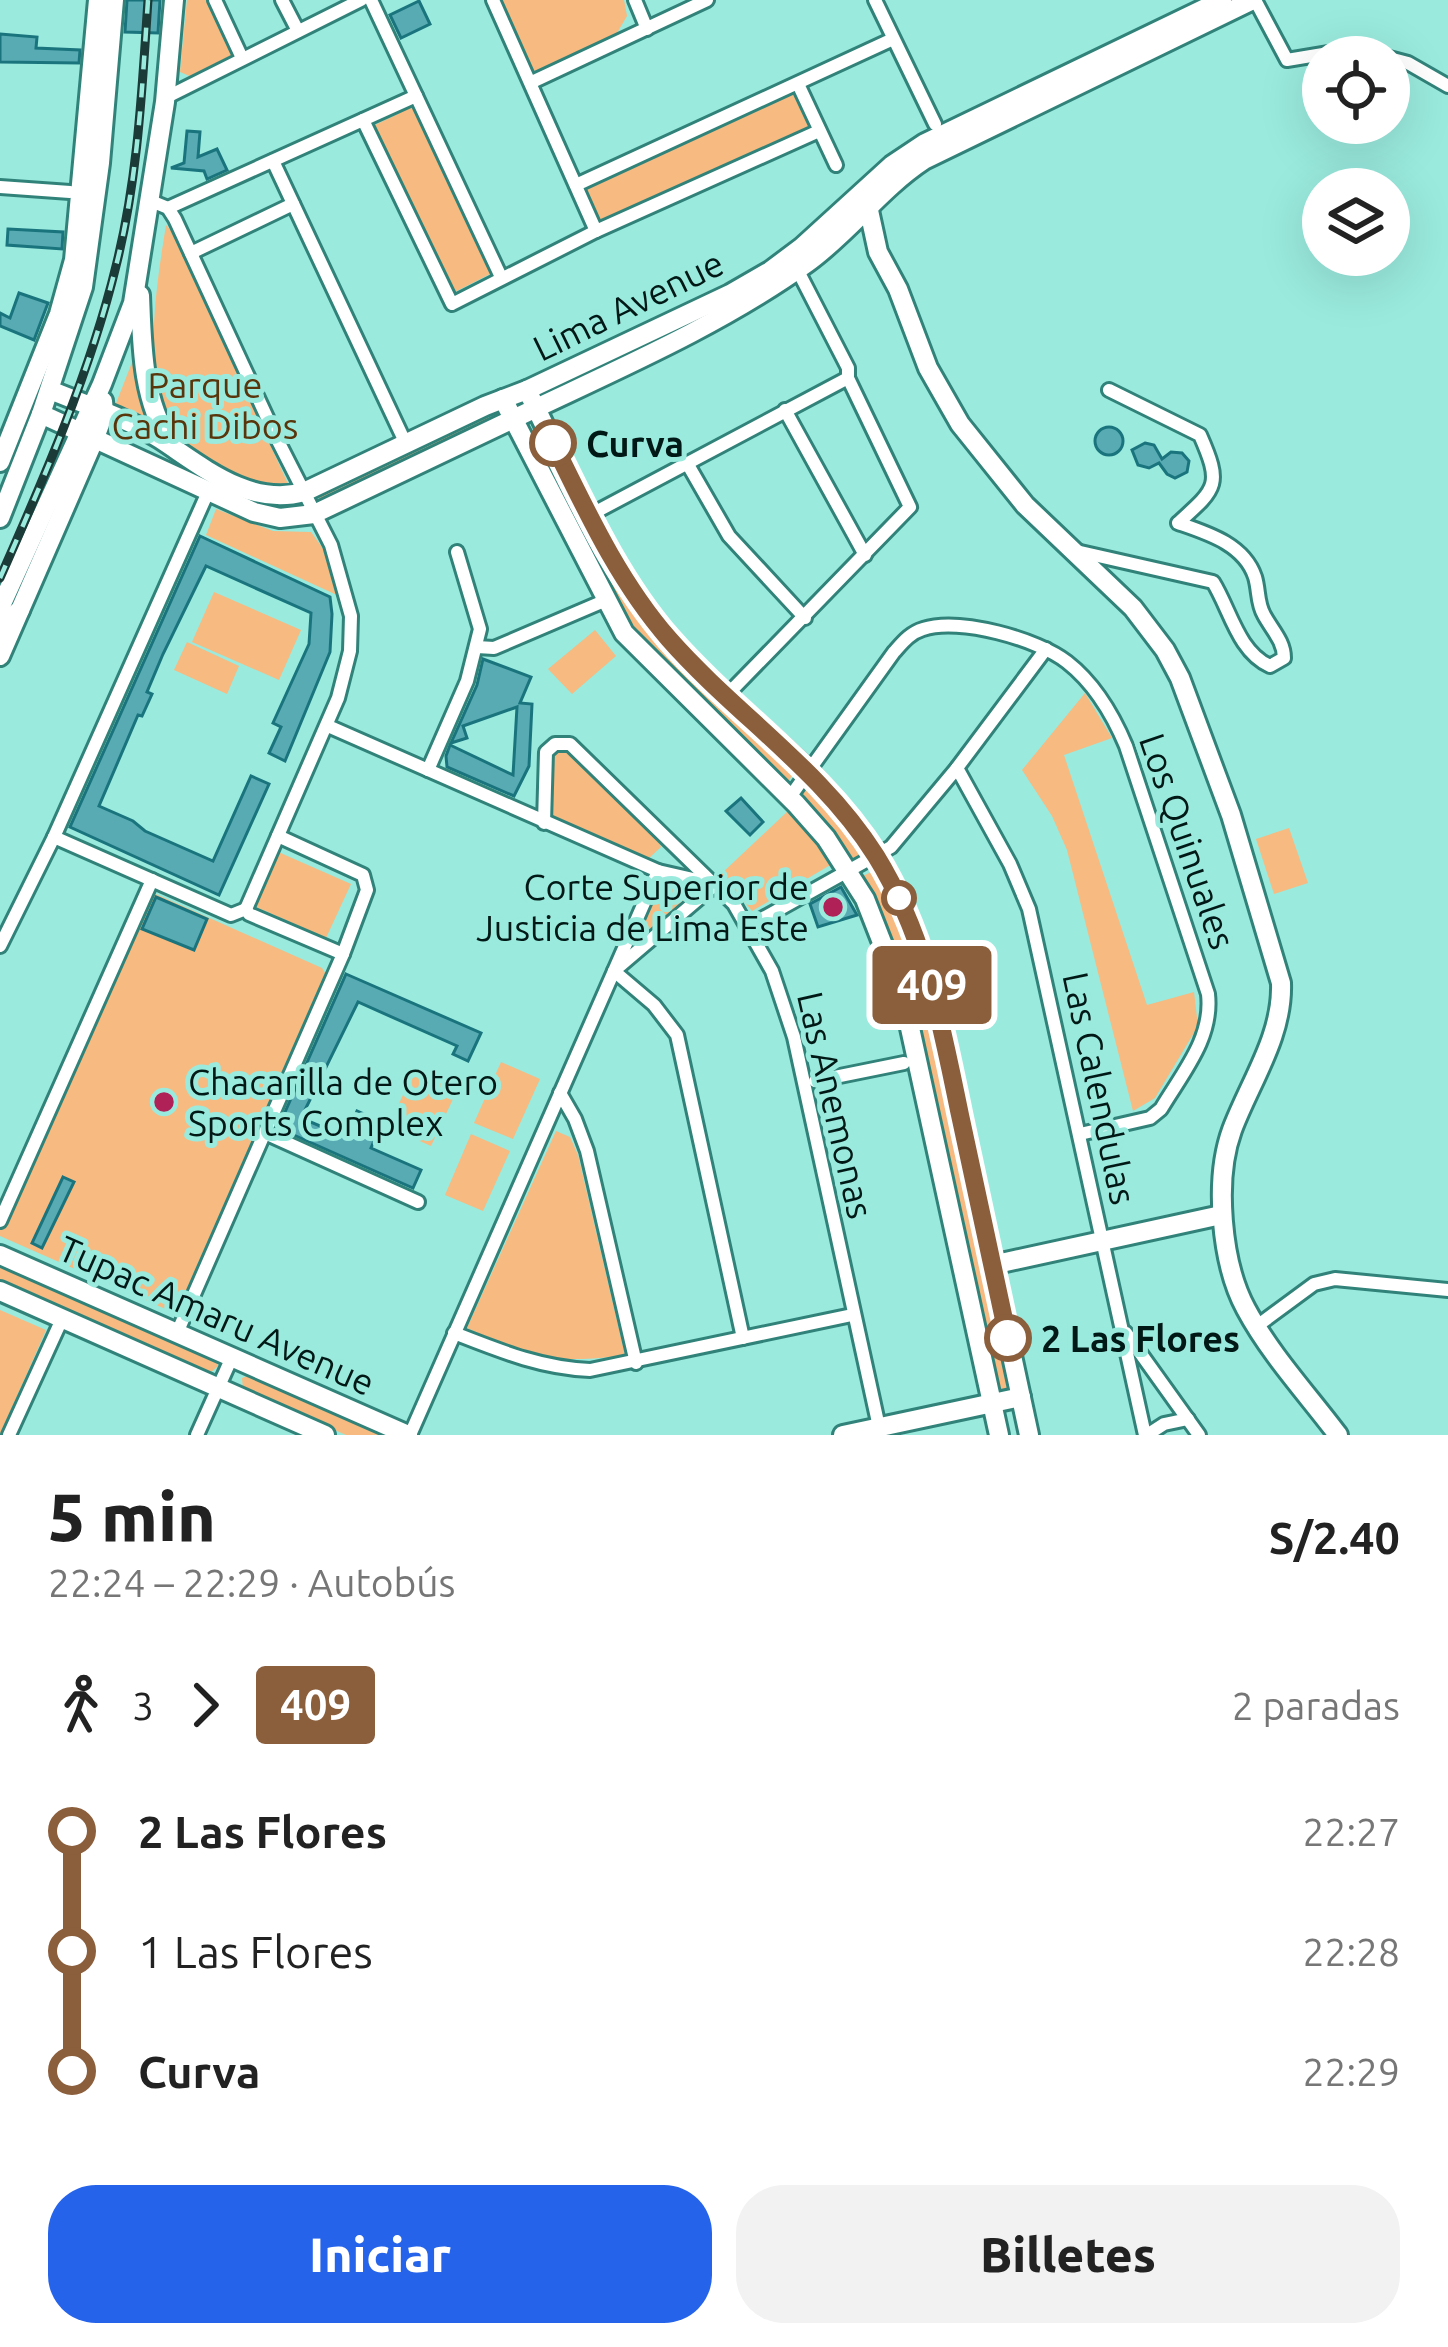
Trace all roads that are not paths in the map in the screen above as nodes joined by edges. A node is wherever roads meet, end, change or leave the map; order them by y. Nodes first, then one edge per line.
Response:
1 (98, 0) edge
2 (113, 0) edge
3 (174, 0) edge
4 (214, 0) edge
5 (282, 0) edge
6 (361, 0) edge
7 (371, 0) edge
8 (493, 0) edge
9 (634, 0) edge
10 (707, 0) edge
11 (874, 0) edge
12 (1222, 0) edge
13 (1254, 0) edge
14 (646, 28) junction
15 (298, 31) junction
16 (893, 39) junction
17 (242, 58) junction
18 (1302, 58) edge
19 (1410, 64) edge
20 (532, 82) junction
21 (798, 85) junction
22 (1448, 86) edge
23 (416, 96) junction
24 (165, 98) junction
25 (363, 120) junction
26 (935, 124) dead end
27 (819, 131) junction
28 (273, 161) junction
29 (836, 165) dead end
30 (577, 185) junction
31 (0, 187) edge
32 (70, 192) dead end
33 (293, 204) junction
34 (160, 205) junction
35 (868, 206) junction
36 (596, 230) junction
37 (824, 238) junction
38 (878, 252) junction
39 (191, 253) junction
40 (797, 269) junction
41 (140, 277) junction
42 (500, 277) junction
43 (848, 378) junction
44 (41, 386) junction
45 (1108, 389) dead end
46 (532, 399) junction
47 (503, 400) junction
48 (32, 410) junction
49 (97, 410) junction
50 (785, 410) junction
51 (513, 419) junction
52 (87, 435) junction
53 (406, 444) junction
54 (176, 452) junction
55 (0, 462) edge
56 (687, 463) junction
57 (208, 492) junction
58 (304, 492) junction
59 (314, 514) junction
60 (590, 515) junction
61 (0, 518) edge
62 (1069, 550) junction
63 (457, 552) dead end
64 (865, 555) junction
65 (604, 601) junction
66 (10, 609) edge
67 (805, 617) junction
68 (0, 626) edge
69 (476, 646) junction
70 (1046, 650) junction
71 (0, 656) edge
72 (727, 695) junction
73 (328, 726) junction
74 (957, 768) junction
75 (428, 770) junction
76 (809, 772) junction
77 (790, 797) junction
78 (544, 823) junction
79 (278, 836) junction
80 (54, 837) junction
81 (876, 856) junction
82 (847, 868) junction
83 (658, 871) junction
84 (152, 880) junction
85 (716, 884) junction
86 (246, 909) junction
87 (749, 926) junction
88 (0, 946) edge
89 (343, 954) junction
90 (614, 971) junction
91 (904, 1063) dead end
92 (815, 1081) dead end
93 (560, 1094) junction
94 (265, 1133) junction
95 (1080, 1135) junction
96 (418, 1202) dead end
97 (1221, 1215) junction
98 (0, 1221) edge
99 (1103, 1242) junction
100 (0, 1255) edge
101 (992, 1265) junction
102 (1448, 1290) edge
103 (0, 1291) edge
104 (852, 1315) junction
105 (62, 1319) junction
106 (1257, 1326) junction
107 (1121, 1327) junction
108 (454, 1333) junction
109 (177, 1334) junction
110 (743, 1338) junction
111 (232, 1357) junction
112 (636, 1363) junction
113 (219, 1386) junction
114 (1021, 1397) junction
115 (992, 1403) junction
116 (1188, 1419) junction
117 (879, 1427) junction
118 (1028, 1432) edge
119 (9, 1435) edge
120 (197, 1435) edge
121 (325, 1435) edge
122 (409, 1435) edge
123 (843, 1435) edge
124 (1000, 1435) edge
125 (1146, 1435) edge
126 (1199, 1435) edge
127 (1338, 1435) edge

1 - 44 main road
2 - 44 main road
3 - 24 main road
4 - 17 street
5 - 15 street
6 - 15 street
7 - 23 street
8 - 20 street
9 - 14 street
10 - 14 street
11 - 16 street
12 - 37 main road, Lima Avenue
13 - 18 street
13 - 35 main road, Lima Avenue
14 - 20 street
15 - 17 street
16 - 21 street
16 - 26 street
17 - 24 street
19 - 22 street
20 - 30 street
21 - 27 street
21 - 30 street
23 - 25 street
23 - 42 street
24 - 34 main road
25 - 28 street
25 - 42 street
27 - 29 street
27 - 36 street
28 - 33 street
28 - 34 street
30 - 36 street
31 - 32 street
33 - 39 street
33 - 53 street
34 - 39 street
34 - 41 main road
35 - 37 main road, Lima Avenue
35 - 38 main road
36 - 42 street
37 - 38 main road
37 - 40 main road, Lima Avenue
37 - 46 main road, Lima Avenue
38 - 62 main road
39 - 58 street
40 - 43 street
40 - 46 main road, Lima Avenue
41 - 49 main road
41 - 54 main road
43 - 50 street
43 - 64 street
44 - 48 main road
44 - 49 main road, Lima Avenue
45 - 62 street
46 - 47 main road, Lima Avenue
46 - 51 main road, Lima Avenue
46 - 60 main road
47 - 51 main road
47 - 53 main road, Lima Avenue
48 - 52 main road, Lima Avenue
48 - 55 main road
48 - 61 main road
49 - 52 main road
49 - 54 main road, Lima Avenue
50 - 56 street
50 - 64 street
51 - 59 main road, Lima Avenue
51 - 65 main road
52 - 57 main road, Lima Avenue
52 - 66 main road
53 - 58 main road, Lima Avenue
54 - 58 main road, Lima Avenue
56 - 60 street
56 - 67 street
57 - 59 main road, Lima Avenue
57 - 80 street
58 - 59 street
59 - 73 street
60 - 72 main road
62 - 97 main road
63 - 69 street
64 - 67 street
65 - 69 street
65 - 77 main road
66 - 68 main road
66 - 71 main road
67 - 72 street
69 - 75 street
70 - 74 street
70 - 76 street, Los Quinuales
70 - 95 street, Los Quinuales
72 - 76 main road
73 - 75 street
73 - 79 street
74 - 81 street
74 - 95 street, Las Calendulas
75 - 78 street
76 - 77 street, Los Quinuales
76 - 81 main road
77 - 82 main road
78 - 83 street
78 - 85 street, Las Anemonas
79 - 86 street
79 - 89 street
80 - 84 street
80 - 88 street
81 - 82 street
81 - 101 main road
82 - 87 street
82 - 115 main road
83 - 85 street
83 - 90 street
84 - 86 street
84 - 98 street
85 - 87 street, Las Anemonas
85 - 90 street
86 - 89 street
87 - 104 street, Las Anemonas
89 - 94 street
90 - 93 street
90 - 110 street
91 - 92 street
93 - 108 street
93 - 112 street
94 - 96 street
94 - 109 street
95 - 99 street, Las Calendulas
97 - 99 main road
97 - 106 main road
99 - 101 main road
99 - 107 street, Las Calendulas
100 - 109 main road, Tupac Amaru Avenue
101 - 114 main road
102 - 106 street
103 - 105 main road, Tupac Amaru Avenue
104 - 110 street
104 - 117 street, Las Anemonas
105 - 113 main road, Tupac Amaru Avenue
105 - 119 street
106 - 127 main road
107 - 116 street
107 - 125 street, Las Calendulas
108 - 112 street
108 - 122 street
109 - 111 main road, Tupac Amaru Avenue
110 - 112 street
111 - 113 street
111 - 122 main road, Tupac Amaru Avenue
113 - 120 street
113 - 121 main road, Tupac Amaru Avenue
114 - 115 main road
114 - 118 main road
115 - 117 main road
115 - 124 main road
116 - 125 street
116 - 126 street
117 - 123 main road
118 - 124 main road

